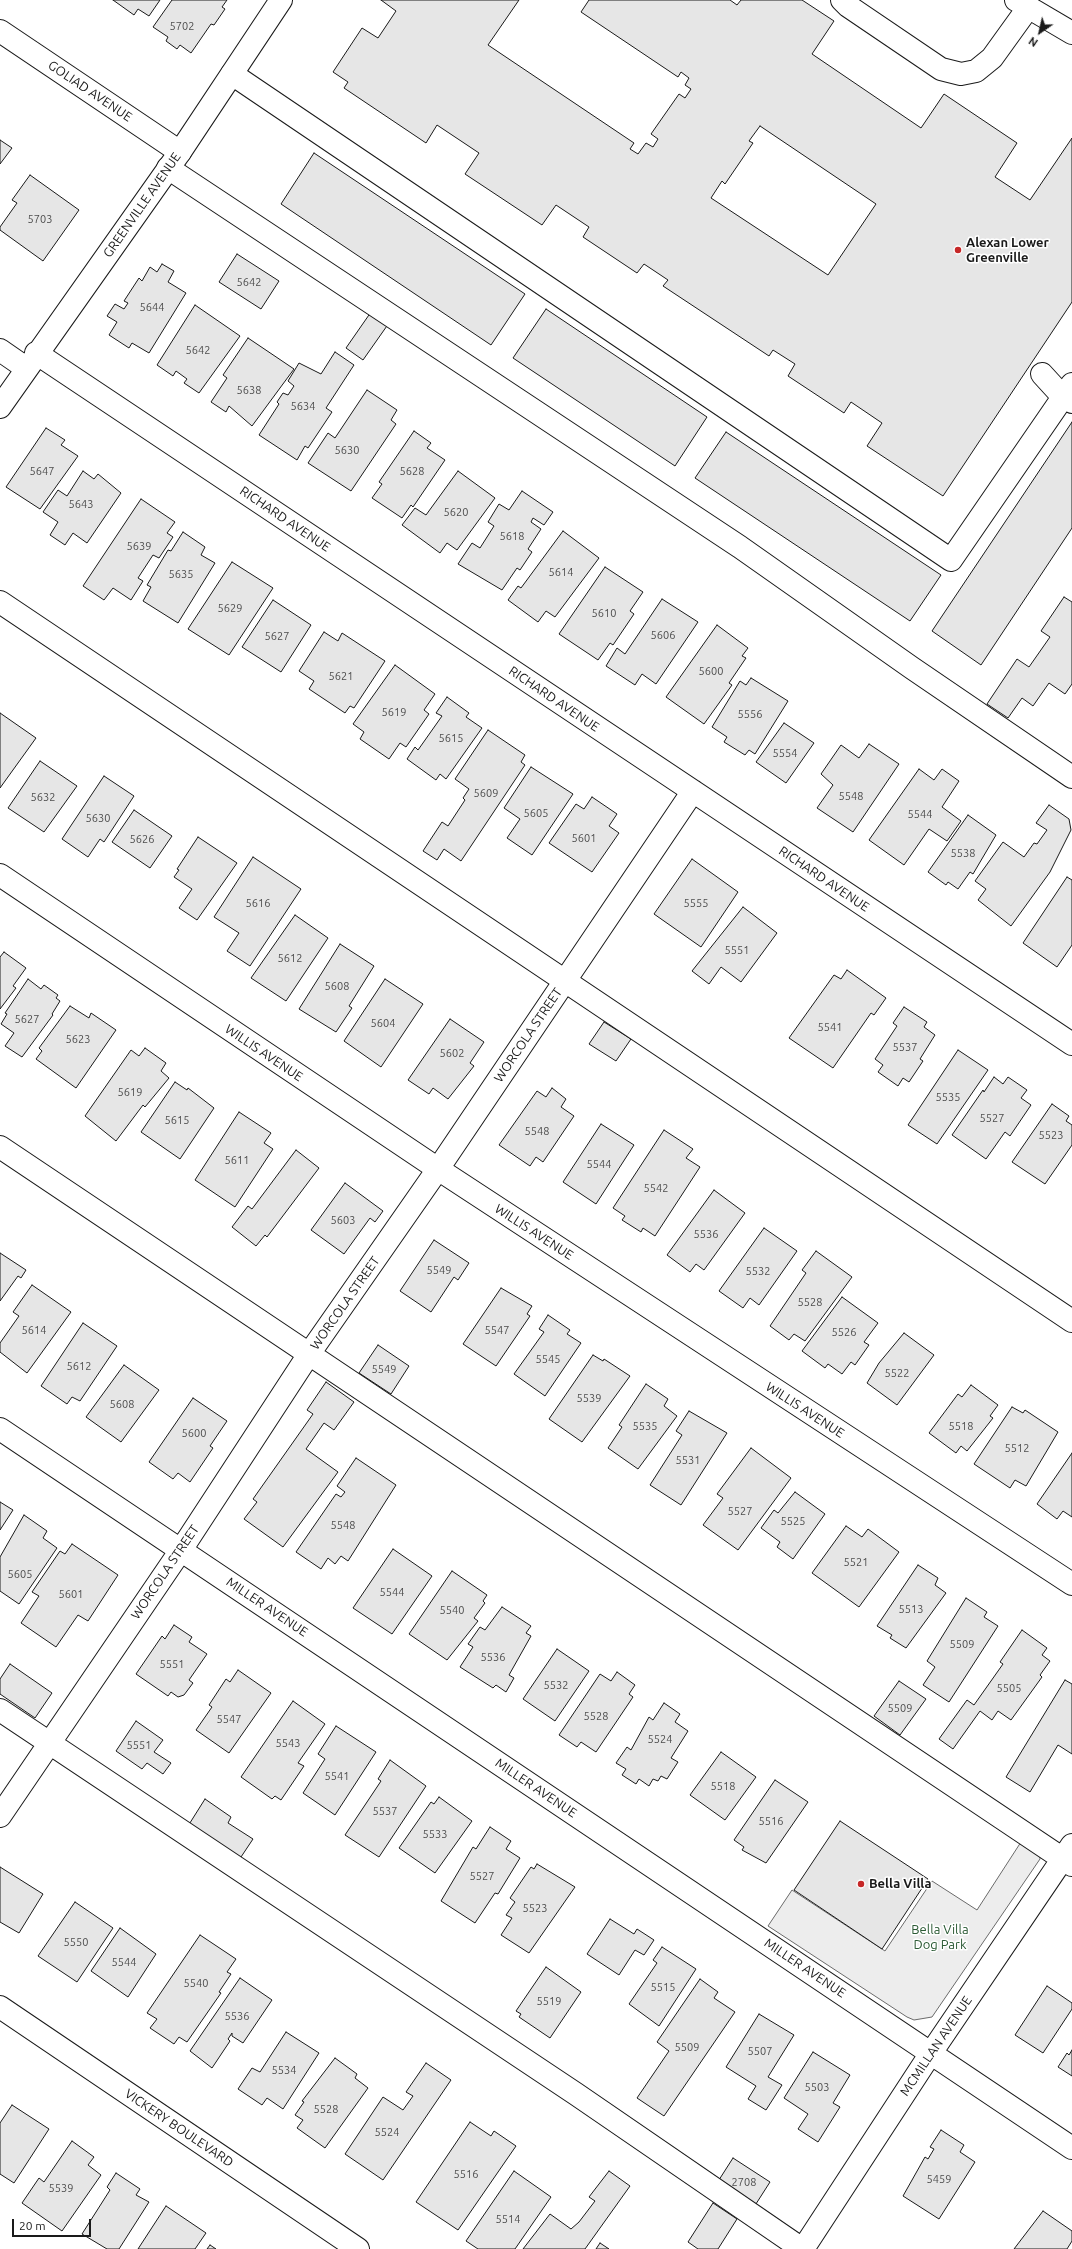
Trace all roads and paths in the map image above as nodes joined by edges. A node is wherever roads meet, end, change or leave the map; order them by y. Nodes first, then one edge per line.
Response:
1 (281, 0) edge
2 (842, 0) edge
3 (1035, 6) edge
4 (0, 31) edge
5 (1072, 33) edge
6 (232, 74) junction
7 (174, 160) junction
8 (0, 350) edge
9 (31, 361) junction
10 (1070, 391) edge
11 (0, 407) edge
12 (0, 602) edge
13 (1072, 776) edge
14 (693, 791) junction
15 (0, 875) edge
16 (564, 980) junction
17 (1072, 1044) edge
18 (0, 1147) edge
19 (438, 1170) junction
20 (1072, 1321) edge
21 (309, 1354) junction
22 (0, 1428) edge
23 (181, 1550) junction
24 (1072, 1584) edge
25 (0, 1710) edge
26 (50, 1743) junction
27 (0, 1816) edge
28 (1069, 1856) edge
29 (0, 2007) edge
30 (931, 2053) junction
31 (1072, 2148) edge
32 (358, 2249) edge
33 (803, 2249) edge

1 - 6 street, GREENVILLE AVENUE
2 - 3 street
3 - 5 street
4 - 7 street, GOLIAD AVENUE
6 - 7 street, GREENVILLE AVENUE
6 - 10 street
7 - 9 street, GREENVILLE AVENUE
7 - 13 street, GOLIAD AVENUE
8 - 9 street, RICHARD AVENUE
9 - 11 street, GREENVILLE AVENUE
9 - 14 street, RICHARD AVENUE
12 - 16 street
14 - 16 street, WORCOLA STREET
14 - 17 street, RICHARD AVENUE
15 - 19 street, WILLIS AVENUE
16 - 19 street, WORCOLA STREET
16 - 20 street
18 - 21 street
19 - 21 street, WORCOLA STREET
19 - 24 street, WILLIS AVENUE
21 - 23 street, WORCOLA STREET
21 - 28 street
22 - 23 street, MILLER AVENUE
23 - 26 street, WORCOLA STREET
23 - 30 street, MILLER AVENUE
25 - 26 street
26 - 27 street, WORCOLA STREET
26 - 33 street
28 - 30 street, MCMILLAN AVENUE
29 - 32 street, VICKERY BOULEVARD
30 - 31 street, MILLER AVENUE
30 - 33 street, MCMILLAN AVENUE

